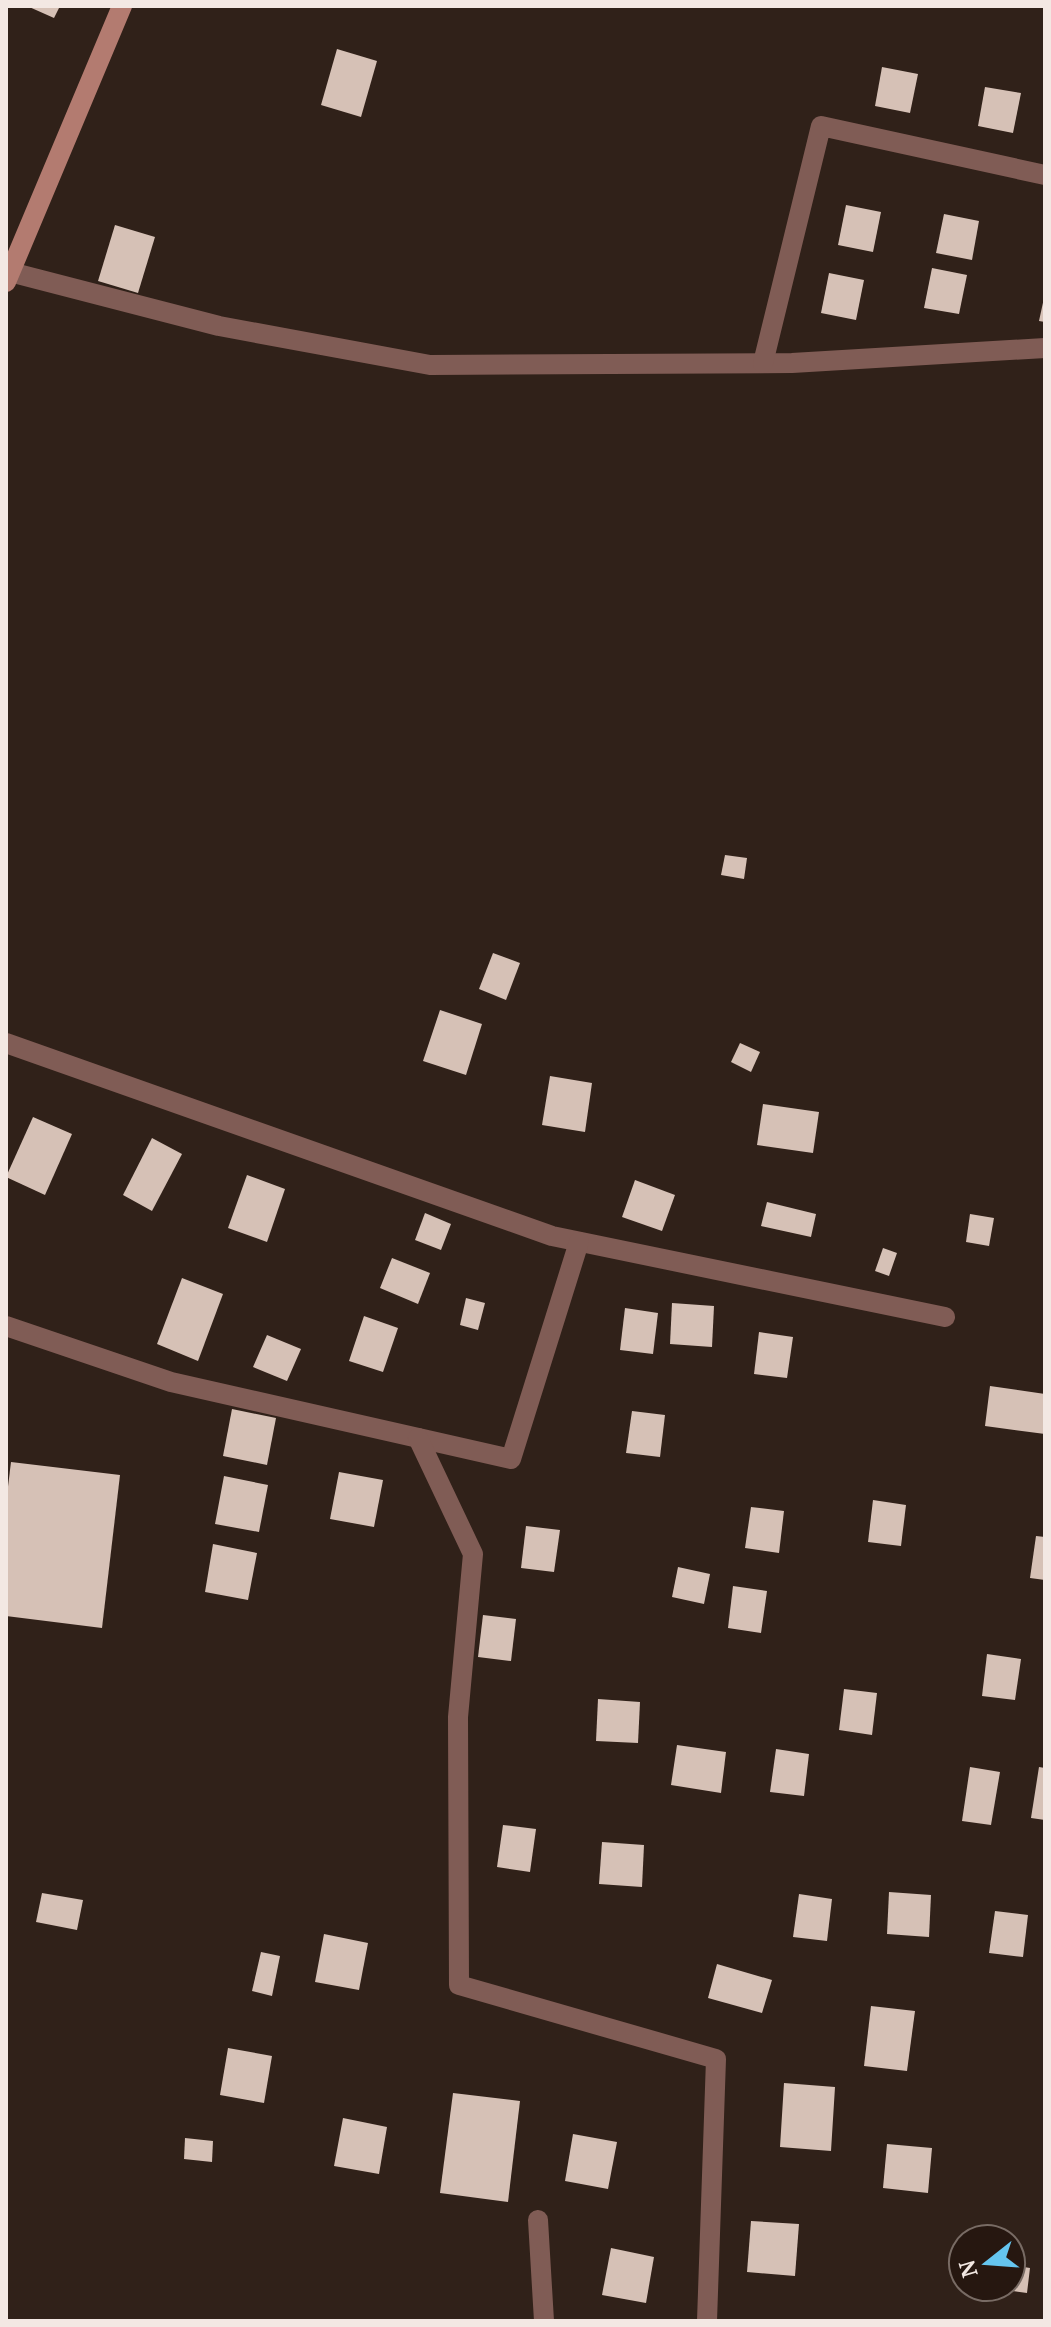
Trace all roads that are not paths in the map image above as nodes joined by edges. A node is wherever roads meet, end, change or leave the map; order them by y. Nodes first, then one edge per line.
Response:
1 (122, 6) edge
2 (1045, 175) edge
3 (8, 277) edge
4 (1045, 348) edge
5 (763, 363) junction
6 (6, 1043) edge
7 (579, 1242) junction
8 (945, 1317) dead end
9 (6, 1326) edge
10 (418, 1438) junction
11 (538, 2220) dead end
12 (544, 2321) edge
13 (707, 2321) edge

1 - 3 street
2 - 5 street
3 - 5 street
4 - 5 street
6 - 7 street
7 - 8 street
7 - 10 street
9 - 10 street
10 - 13 street
11 - 12 street

